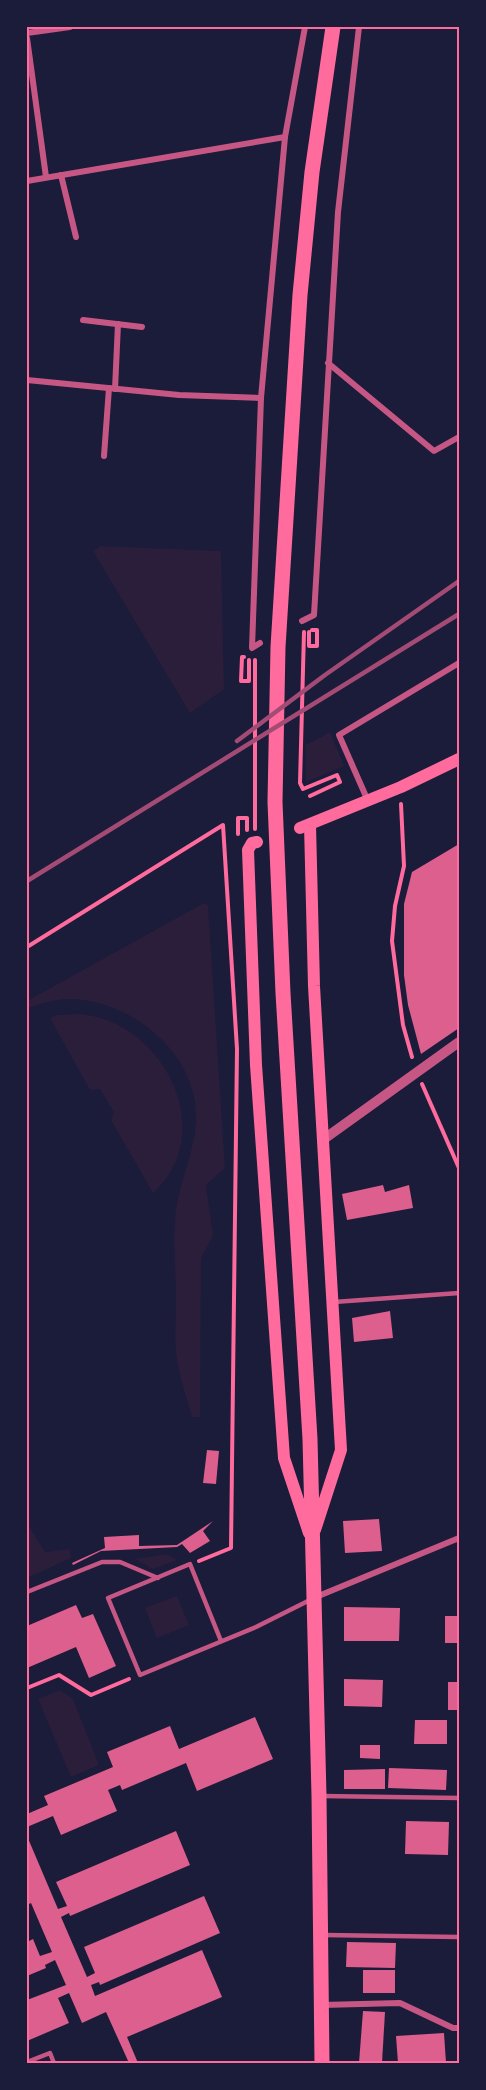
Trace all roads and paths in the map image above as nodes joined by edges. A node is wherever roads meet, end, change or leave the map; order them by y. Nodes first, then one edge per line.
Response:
1 (70, 27) edge
2 (305, 27) edge
3 (333, 27) edge
4 (359, 27) edge
5 (30, 30) edge
6 (27, 38) edge
7 (285, 138) junction
8 (61, 175) junction
9 (46, 177) junction
10 (27, 181) edge
11 (76, 237) dead end
12 (83, 320) dead end
13 (118, 324) junction
14 (142, 327) dead end
15 (328, 363) junction
16 (27, 380) edge
17 (112, 389) junction
18 (261, 398) junction
19 (459, 437) edge
20 (104, 456) dead end
21 (302, 621) dead end
22 (305, 629) dead end
23 (317, 630) dead end
24 (309, 634) dead end
25 (260, 643) dead end
26 (249, 660) dead end
27 (459, 663) edge
28 (459, 759) edge
29 (310, 796) dead end
30 (368, 801) junction
31 (402, 804) dead end
32 (256, 814) dead end
33 (257, 842) dead end
34 (27, 947) edge
35 (459, 1042) edge
36 (414, 1062) dead end
37 (421, 1083) dead end
38 (324, 1139) junction
39 (459, 1168) edge
40 (459, 1293) edge
41 (334, 1302) junction
42 (459, 1538) edge
43 (311, 1540) junction
44 (190, 1564) junction
45 (158, 1578) junction
46 (27, 1592) edge
47 (313, 1598) junction
48 (221, 1641) junction
49 (140, 1675) junction
50 (27, 1688) edge
51 (319, 1796) junction
52 (459, 1798) edge
53 (321, 1935) junction
54 (459, 1937) edge
55 (322, 2005) junction
56 (459, 2028) edge
57 (27, 2062) edge
58 (54, 2063) edge
59 (322, 2063) edge

1 - 5 street
2 - 7 street
3 - 43 main road
4 - 15 street
6 - 9 street
7 - 8 street
7 - 18 street
8 - 9 street
8 - 11 street
9 - 10 street
12 - 13 street
13 - 14 street
13 - 17 street
15 - 19 street
15 - 21 street
16 - 17 street
17 - 18 street
17 - 20 street
18 - 25 street
22 - 29 path
23 - 24 path
26 - 32 path
27 - 30 street
28 - 30 main road
30 - 38 main road
31 - 36 path
33 - 43 main road
34 - 44 path
35 - 38 street
37 - 39 path
38 - 41 main road
40 - 41 lane
41 - 43 main road
42 - 47 street
43 - 47 main road
44 - 45 lane
44 - 48 lane
45 - 46 lane
45 - 49 lane
47 - 48 lane
47 - 51 main road
48 - 49 lane
49 - 50 path
51 - 52 lane
51 - 53 main road
53 - 54 lane
53 - 55 main road
55 - 56 street
55 - 59 main road
57 - 58 lane

